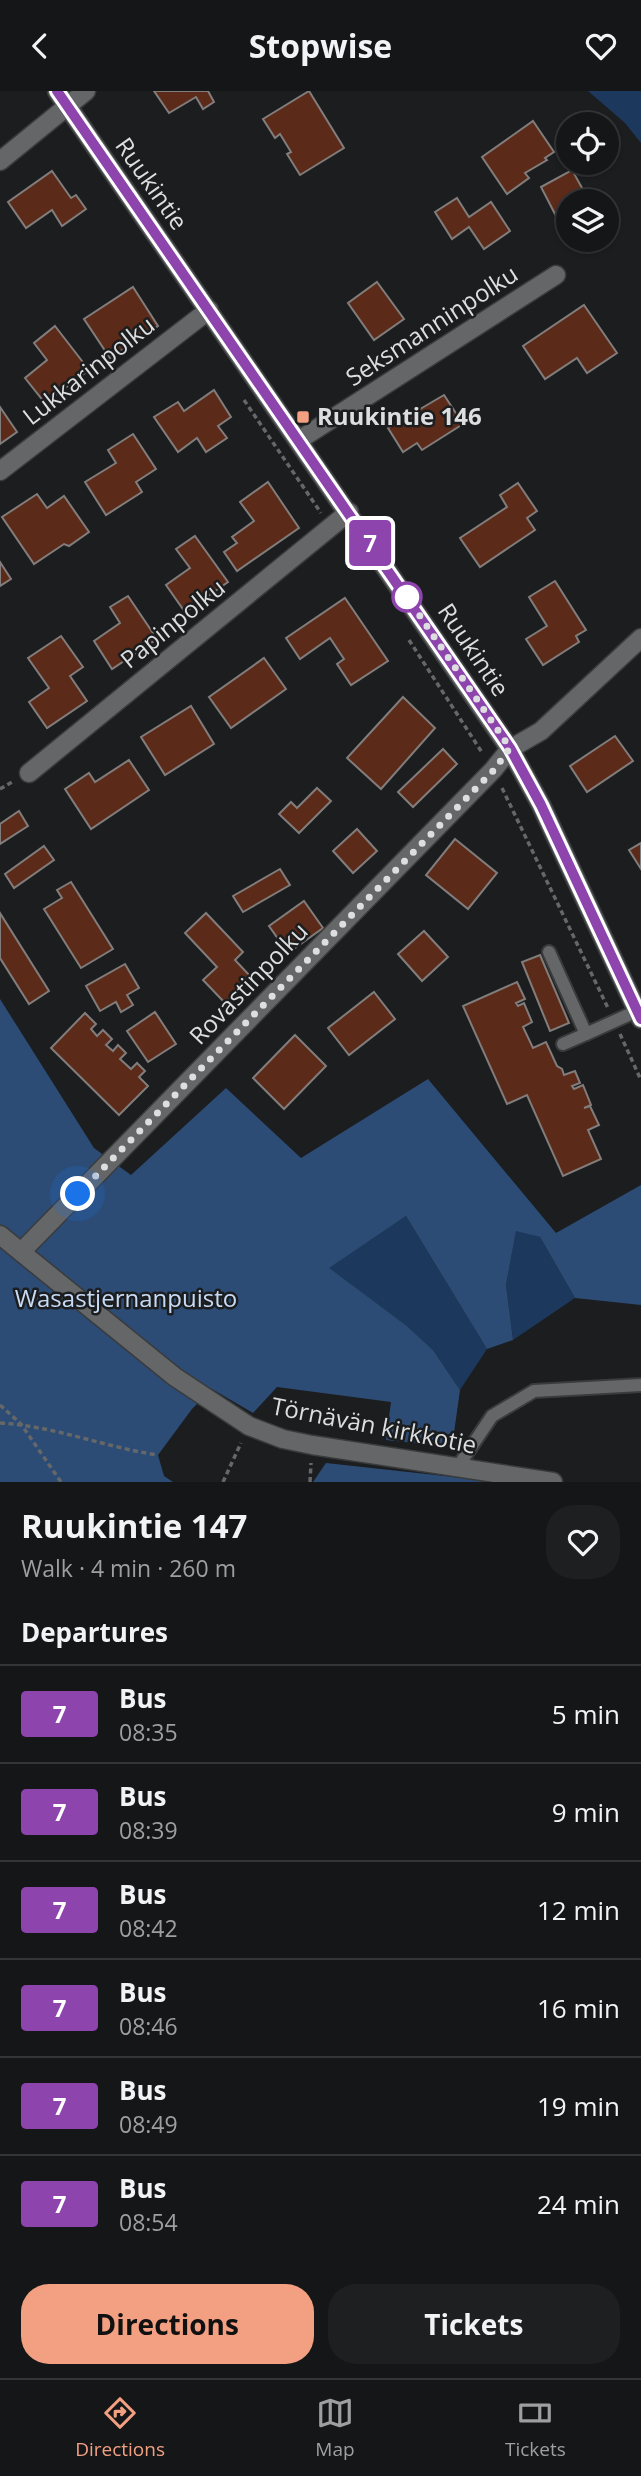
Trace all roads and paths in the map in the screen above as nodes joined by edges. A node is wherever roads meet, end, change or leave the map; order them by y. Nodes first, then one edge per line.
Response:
1 (57, 91) edge
2 (86, 91) edge
3 (68, 107) junction
4 (0, 161) edge
5 (556, 275) dead end
6 (209, 310) junction
7 (238, 391) dead end
8 (299, 440) junction
9 (0, 471) edge
10 (349, 512) junction
11 (330, 527) junction
12 (404, 632) dead end
13 (641, 638) edge
14 (510, 748) junction
15 (494, 770) junction
16 (29, 773) dead end
17 (549, 952) dead end
18 (640, 1013) edge
19 (614, 1021) junction
20 (586, 1034) junction
21 (563, 1044) dead end
22 (641, 1080) edge
23 (0, 1235) edge
24 (21, 1252) junction
25 (641, 1385) edge
26 (0, 1405) edge
27 (0, 1423) edge
28 (21, 1424) junction
29 (249, 1426) junction
30 (158, 1455) dead end
31 (457, 1468) junction
32 (61, 1482) edge
33 (223, 1482) edge
34 (553, 1482) edge

1 - 3 street, Ruukintie
2 - 3 street
3 - 4 street
3 - 6 street, Ruukintie
5 - 8 street, Seksmanninpolku
6 - 8 street, Ruukintie
6 - 9 street, Lukkarinpolku
7 - 11 path
8 - 10 street, Ruukintie
10 - 11 street, Papinpolku
10 - 14 street, Ruukintie
11 - 16 street, Papinpolku
12 - 15 path
13 - 14 street
14 - 15 street, Rovastinpolku
14 - 18 street, Ruukintie
15 - 19 path
15 - 24 street, Rovastinpolku
17 - 20 lane
18 - 19 lane
19 - 20 lane
19 - 22 path
20 - 21 lane
23 - 24 street, Törnävän kirkkotie
24 - 29 street, Törnävän kirkkotie
25 - 31 lane
26 - 28 path
27 - 28 path
28 - 30 path
28 - 32 path
29 - 31 street, Törnävän kirkkotie
29 - 33 path
31 - 34 street, Törnävän kirkkotie

